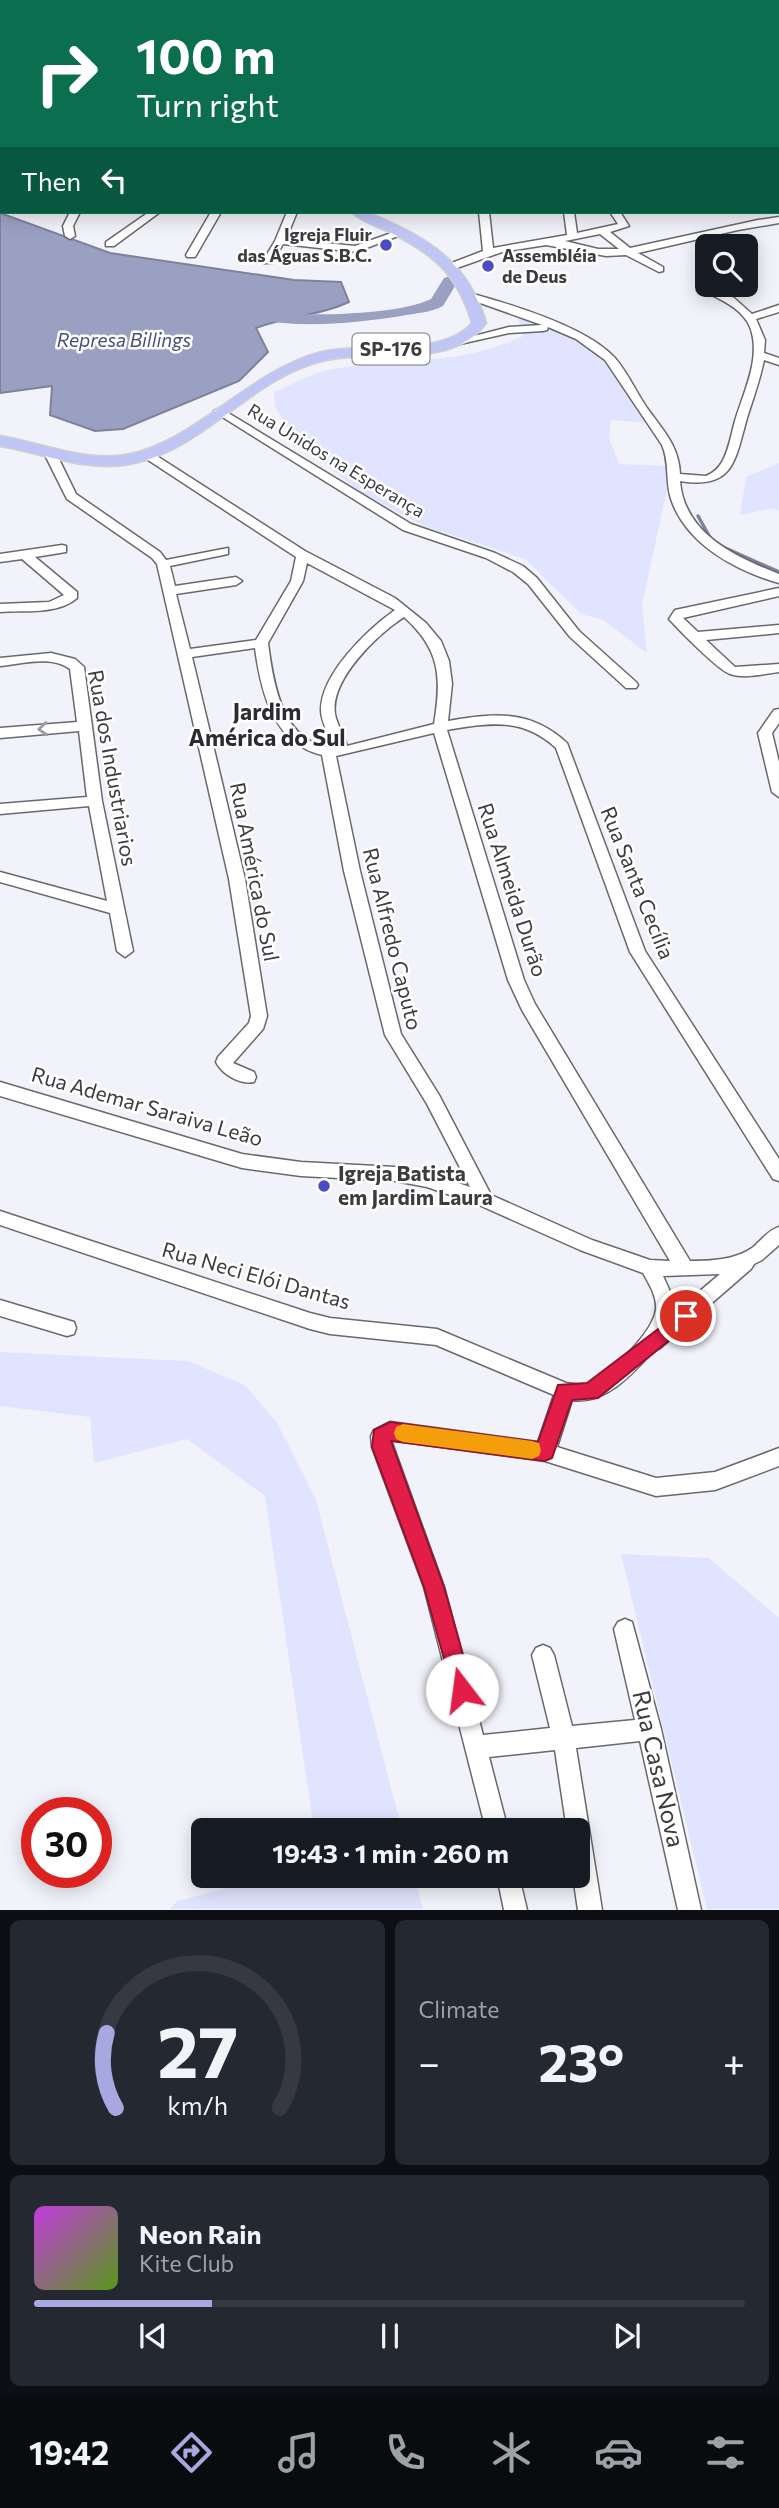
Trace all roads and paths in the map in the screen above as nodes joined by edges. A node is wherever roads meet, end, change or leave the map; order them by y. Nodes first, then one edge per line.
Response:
1 (74, 214) edge
2 (152, 214) edge
3 (215, 214) edge
4 (291, 214) edge
5 (362, 214) edge
6 (484, 214) edge
7 (569, 214) edge
8 (616, 214) edge
9 (779, 220) edge
10 (603, 231) junction
11 (401, 233) junction
12 (70, 236) dead end
13 (573, 238) junction
14 (280, 241) junction
15 (548, 242) junction
16 (110, 244) dead end
17 (627, 251) junction
18 (488, 253) junction
19 (191, 255) dead end
20 (268, 261) dead end
21 (453, 266) junction
22 (659, 269) dead end
23 (473, 297) junction
24 (728, 297) edge
25 (779, 308) edge
26 (753, 317) junction
27 (566, 332) junction
28 (460, 341) junction
29 (762, 356) junction
30 (779, 362) edge
31 (220, 411) junction
32 (0, 441) edge
33 (50, 453) junction
34 (149, 455) junction
35 (674, 477) junction
36 (62, 549) dead end
37 (224, 551) dead end
38 (303, 555) junction
39 (26, 556) junction
40 (0, 558) edge
41 (163, 564) junction
42 (779, 579) edge
43 (236, 581) dead end
44 (169, 590) junction
45 (779, 592) edge
46 (0, 608) edge
47 (403, 611) junction
48 (779, 629) edge
49 (692, 637) junction
50 (261, 643) junction
51 (187, 654) junction
52 (0, 662) edge
53 (779, 668) edge
54 (631, 685) dead end
55 (779, 713) edge
56 (86, 726) junction
57 (440, 729) junction
58 (0, 733) edge
59 (334, 751) junction
60 (779, 792) edge
61 (95, 801) junction
62 (0, 808) edge
63 (0, 877) edge
64 (116, 909) junction
65 (125, 951) dead end
66 (248, 1077) dead end
67 (0, 1090) edge
68 (779, 1174) edge
69 (485, 1200) junction
70 (0, 1218) edge
71 (779, 1234) edge
72 (756, 1255) junction
73 (650, 1268) junction
74 (685, 1269) junction
75 (0, 1308) edge
76 (67, 1328) dead end
77 (642, 1350) junction
78 (573, 1392) junction
79 (545, 1452) junction
80 (779, 1457) edge
81 (625, 1629) dead end
82 (543, 1655) dead end
83 (650, 1729) junction
84 (564, 1739) junction
85 (477, 1747) junction
86 (494, 1818) edge
87 (511, 1888) edge
88 (516, 1909) edge
89 (590, 1909) edge
90 (690, 1909) edge

1 - 12 street
2 - 16 street
3 - 19 street
4 - 14 street
5 - 11 main road
6 - 18 street
7 - 13 street
8 - 10 street
9 - 17 street
10 - 13 street
10 - 17 street
11 - 14 street
11 - 21 main road
13 - 15 street
14 - 20 street
15 - 17 street
15 - 18 street
17 - 22 street
18 - 21 street
21 - 23 main road
23 - 27 street
23 - 28 main road, SP-176
24 - 26 street
25 - 26 street
26 - 29 street
27 - 28 street
27 - 35 street
28 - 31 main road, SP-176
29 - 30 street
29 - 35 street
31 - 34 main road, SP-176
31 - 54 street, Rua Unidos na Esperança
32 - 33 main road, SP-176
33 - 34 main road, SP-176
33 - 41 street
34 - 38 street, Rua Almeida Durão
35 - 42 street
36 - 39 street
37 - 41 street
38 - 47 street, Rua Almeida Durão
38 - 50 street
39 - 40 street
39 - 46 street
41 - 44 street, Rua América do Sul
43 - 44 street
44 - 51 street, Rua América do Sul
45 - 49 street
47 - 57 street, Rua Almeida Durão
47 - 59 street, Rua Alfredo Caputo
48 - 49 street
49 - 53 street
50 - 51 street
50 - 59 street
51 - 66 street, Rua América do Sul
52 - 56 street, Rua dos Industriarios
55 - 60 street
56 -> 58 street
56 - 61 street, Rua dos Industriarios
57 - 59 street, Rua Santa Cecília
57 - 68 street, Rua Santa Cecília
57 - 74 street, Rua Almeida Durão
59 - 69 street, Rua Alfredo Caputo
61 - 62 street
61 - 64 street, Rua dos Industriarios
63 - 64 street
64 - 65 street, Rua dos Industriarios
67 - 69 street, Rua Ademar Saraiva Leão
69 - 73 street, Rua Ademar Saraiva Leão
70 - 78 street, Rua Neci Elói Dantas
71 - 72 street
72 - 74 street, Rua Ademar Saraiva Leão
72 - 77 street
73 - 74 street, Rua Ademar Saraiva Leão
73 - 77 street
75 - 76 street
77 - 78 street
78 - 79 street
79 - 80 street
79 - 85 street
81 - 83 street, Rua Casa Nova
82 - 84 street
83 - 84 street
83 - 90 street, Rua Casa Nova
84 - 85 street
84 - 89 street
85 - 86 street
87 - 88 street

